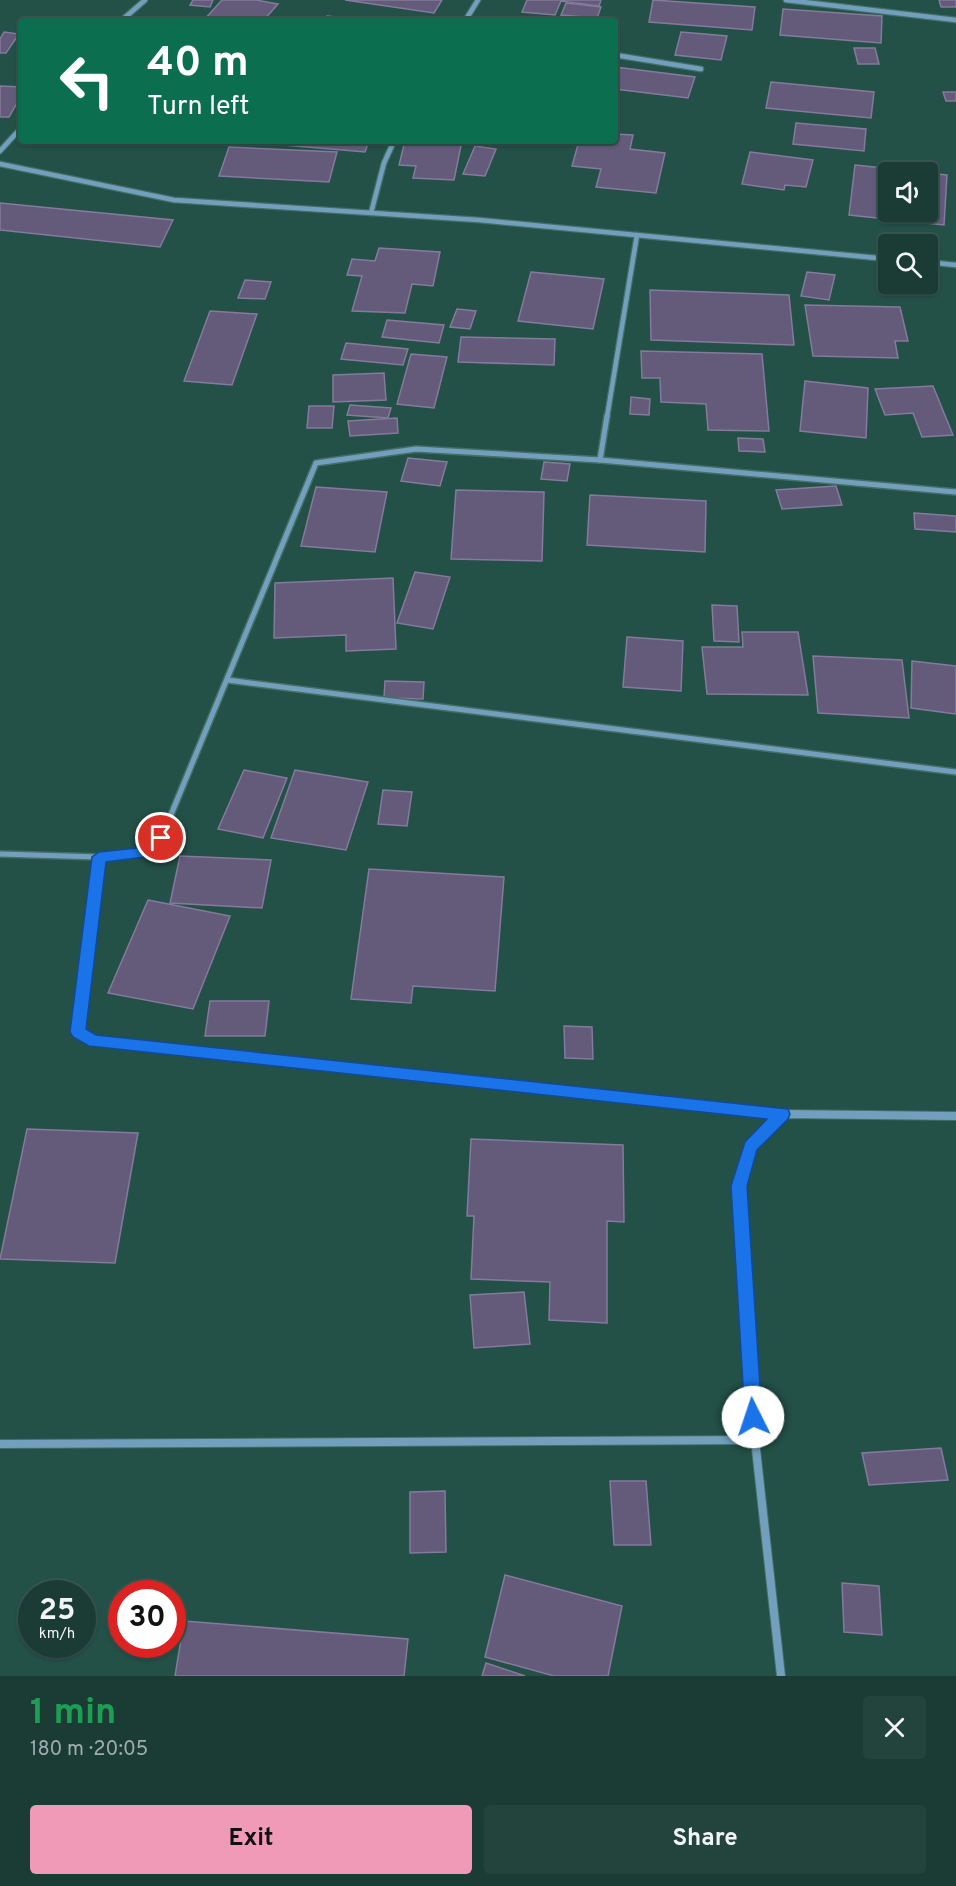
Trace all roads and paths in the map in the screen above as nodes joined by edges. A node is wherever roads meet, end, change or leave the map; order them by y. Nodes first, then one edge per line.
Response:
1 (145, 0) edge
2 (478, 0) edge
3 (786, 0) edge
4 (124, 18) edge
5 (467, 18) edge
6 (956, 20) edge
7 (618, 55) edge
8 (701, 69) dead end
9 (18, 131) edge
10 (393, 144) edge
11 (0, 151) edge
12 (0, 164) edge
13 (371, 213) junction
14 (638, 235) junction
15 (878, 258) edge
16 (938, 263) edge
17 (956, 265) edge
18 (600, 460) junction
19 (956, 492) edge
20 (227, 680) junction
21 (956, 772) edge
22 (0, 854) edge
23 (99, 857) junction
24 (783, 1114) junction
25 (956, 1116) edge
26 (755, 1440) junction
27 (0, 1444) edge
28 (781, 1676) edge

1 - 4 street
2 - 5 street
3 - 6 street
7 - 8 street
9 - 11 street
10 - 13 street
12 - 13 street
13 - 14 street
14 - 15 street
14 - 18 street
16 - 17 street
18 - 19 street
18 - 20 street
20 - 21 street
20 - 23 street
22 - 23 street
23 - 24 street
24 - 25 street
24 - 26 street
26 - 27 street
26 - 28 street

